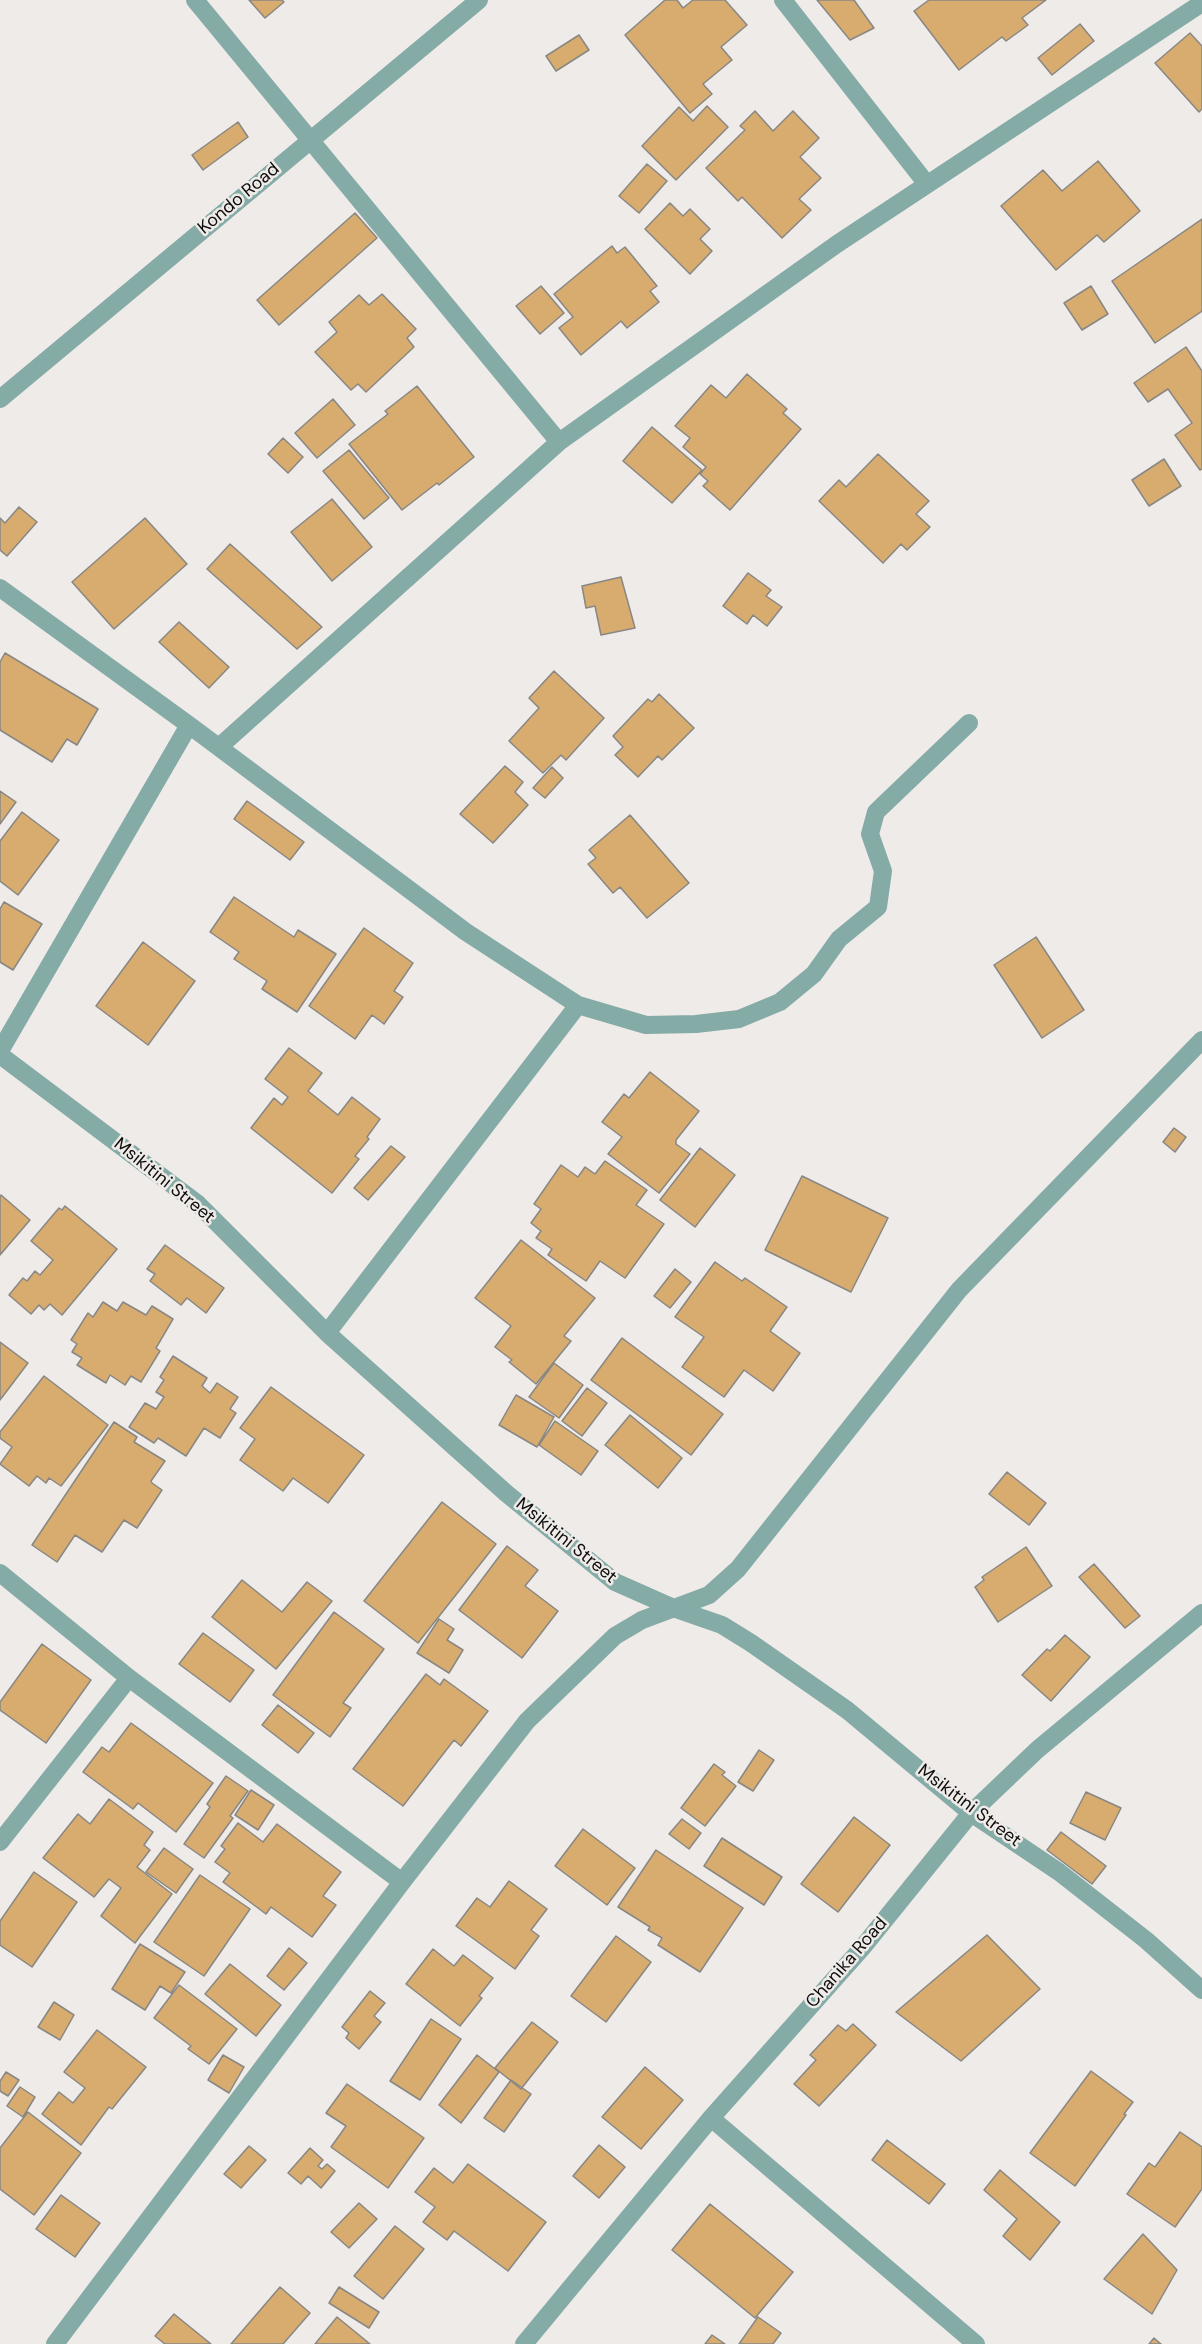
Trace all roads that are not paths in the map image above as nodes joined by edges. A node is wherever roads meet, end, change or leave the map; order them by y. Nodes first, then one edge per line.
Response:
1 (195, 0) edge
2 (479, 0) edge
3 (783, 0) edge
4 (1202, 3) edge
5 (310, 139) junction
6 (926, 183) junction
7 (0, 399) edge
8 (559, 442) junction
9 (0, 588) edge
10 (969, 723) dead end
11 (189, 725) junction
12 (219, 747) junction
13 (578, 1005) junction
14 (1202, 1040) edge
15 (0, 1051) edge
16 (0, 1055) edge
17 (327, 1334) junction
18 (0, 1573) edge
19 (676, 1609) junction
20 (1202, 1613) edge
21 (129, 1678) junction
22 (971, 1813) junction
23 (0, 1842) edge
24 (402, 1882) junction
25 (1202, 1990) edge
26 (711, 2118) junction
27 (55, 2344) edge
28 (524, 2344) edge
29 (976, 2344) edge

1 - 5 street
2 - 5 street, Kondo Road
3 - 6 street
4 - 6 street
5 - 7 street, Kondo Road
5 - 8 street
6 - 8 street
8 - 12 street
9 - 11 street
10 - 13 street
11 - 12 street
11 - 15 street
12 - 13 street
13 - 17 street
14 - 19 street
16 - 17 street, Msikitini Street
17 - 19 street, Msikitini Street
18 - 21 street
19 - 22 street, Msikitini Street
19 - 24 street
20 - 22 street, Chanika Road
21 - 23 street
21 - 24 street
22 - 25 street, Msikitini Street
22 - 26 street, Chanika Road
24 - 27 street
26 - 28 street, Chanika Road
26 - 29 street

